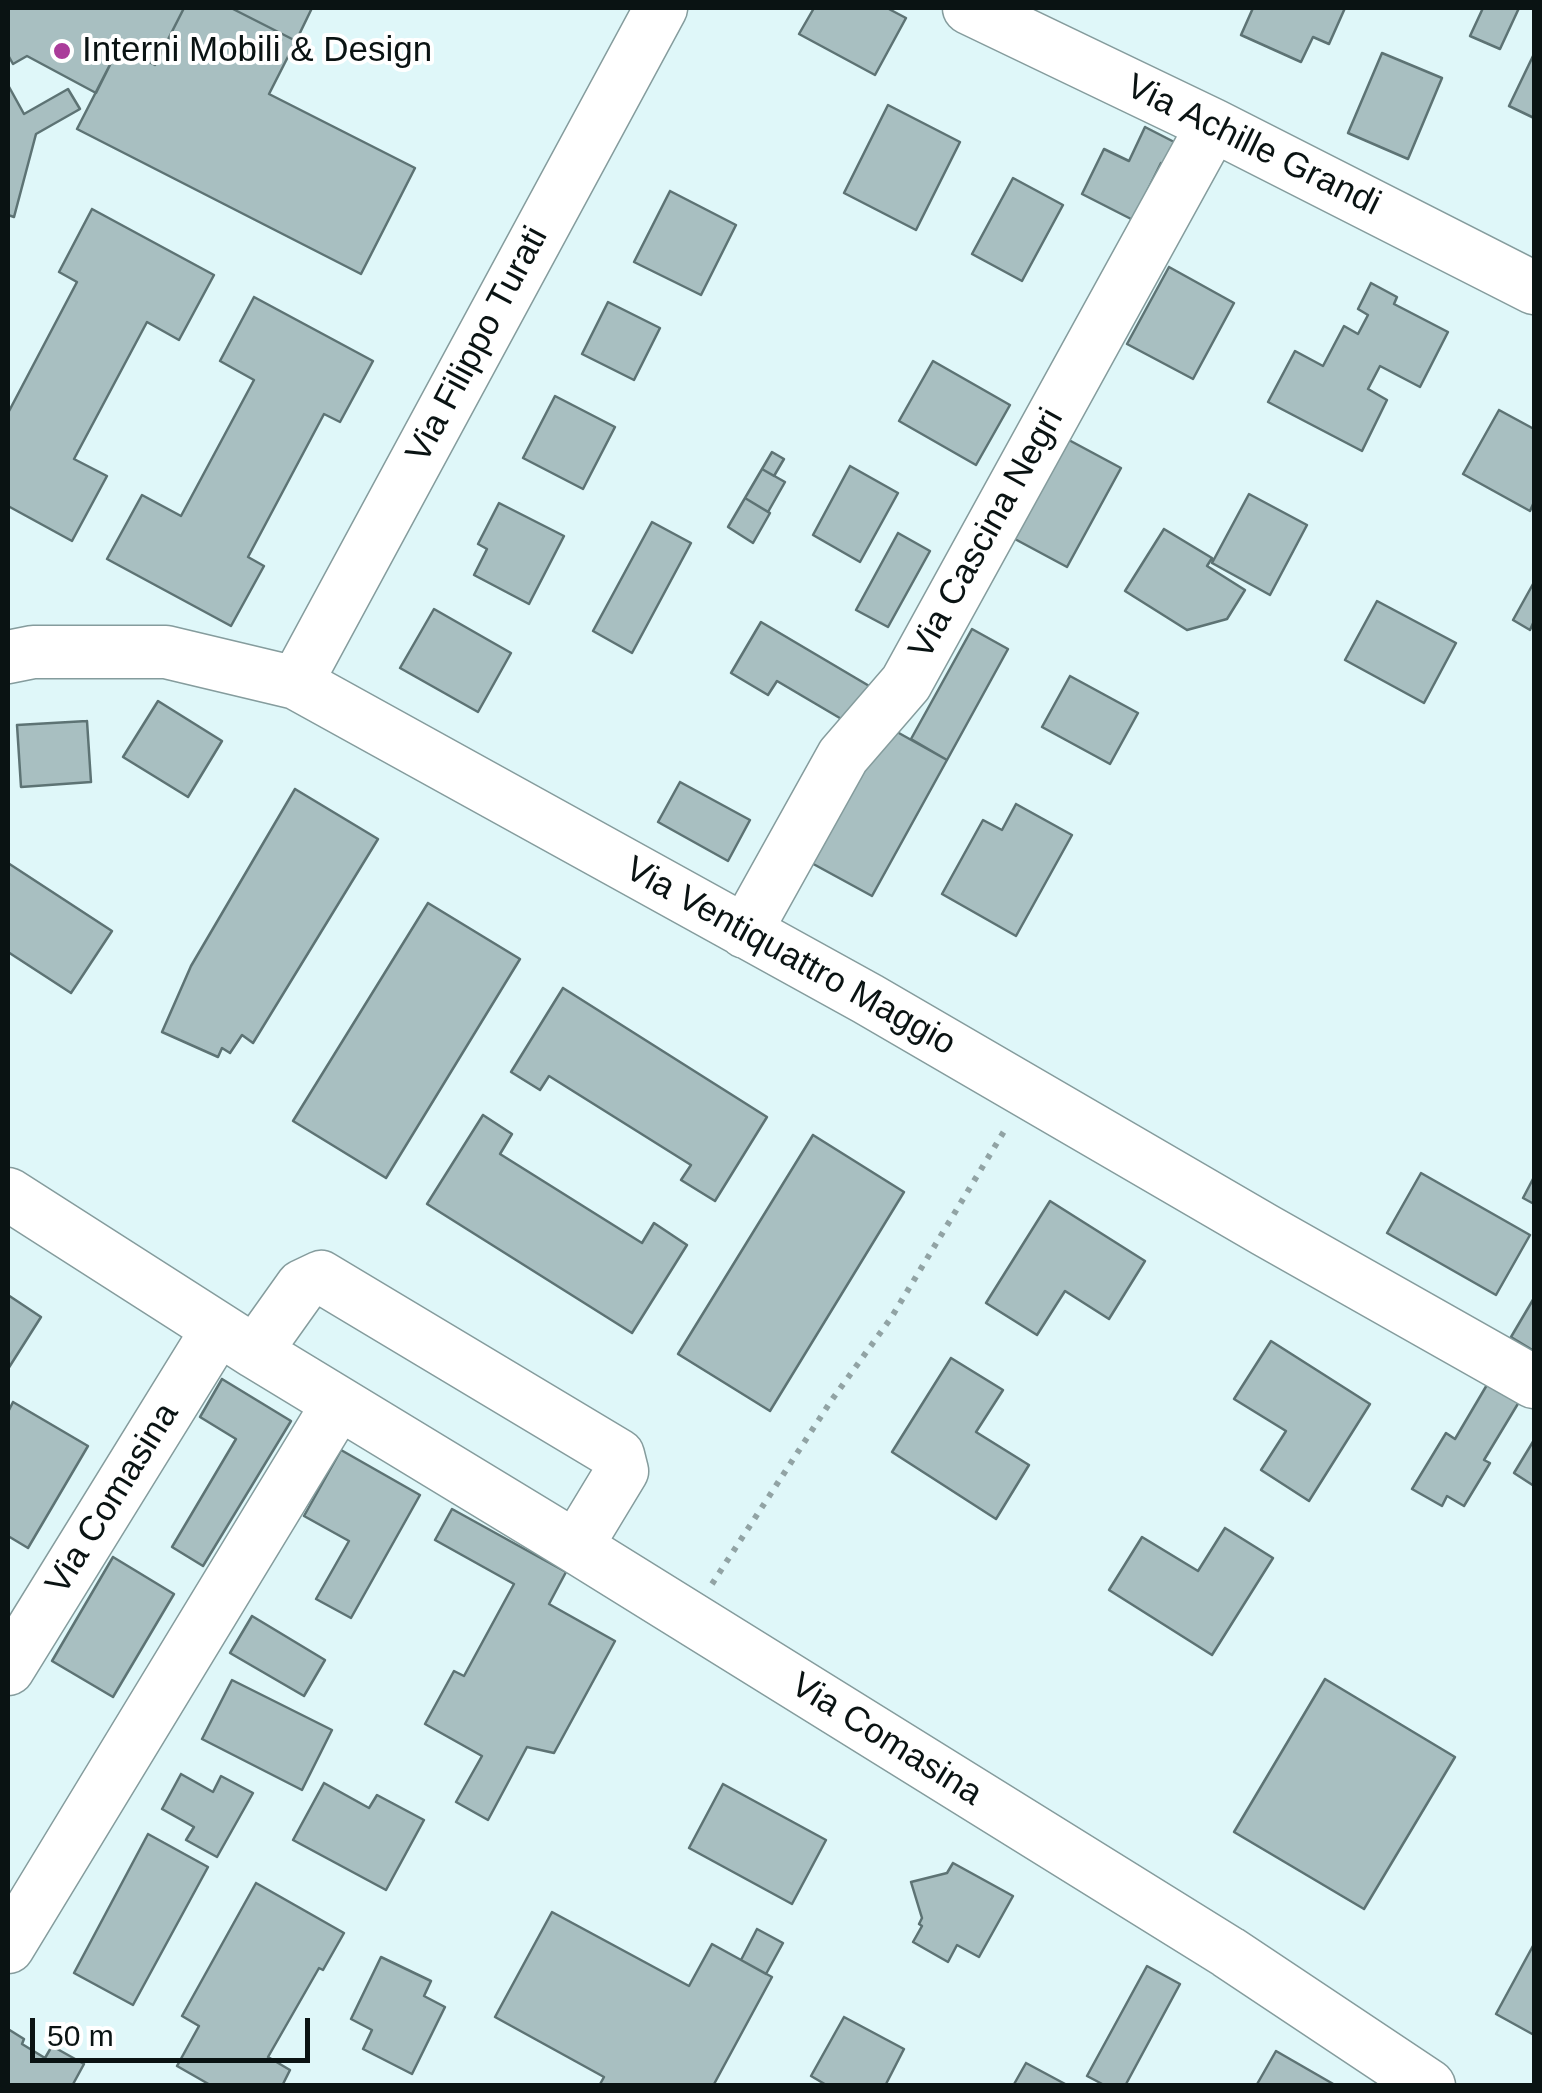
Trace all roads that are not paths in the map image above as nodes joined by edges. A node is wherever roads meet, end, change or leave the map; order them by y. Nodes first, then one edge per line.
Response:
1 (661, 8) edge
2 (969, 8) edge
3 (1213, 125) junction
4 (1534, 288) edge
5 (8, 657) edge
6 (296, 683) junction
7 (745, 932) junction
8 (8, 1194) edge
9 (236, 1341) junction
10 (1534, 1382) edge
11 (338, 1404) junction
12 (576, 1546) junction
13 (8, 1669) edge
14 (8, 1947) edge
15 (1429, 2086) edge

1 - 6 street, Via Filippo Turati
2 - 3 street, Via Achille Grandi
3 - 4 street, Via Achille Grandi
3 - 7 street, Via Cascina Negri
5 - 6 street, Via Ventiquattro Maggio
6 - 7 street, Via Ventiquattro Maggio
7 - 10 street, Via Ventiquattro Maggio
8 - 9 street, Via Comasina
9 - 11 street, Via Comasina
9 - 12 street
9 - 13 street, Via Comasina
11 - 12 street, Via Comasina
11 - 14 street
12 - 15 street, Via Comasina

